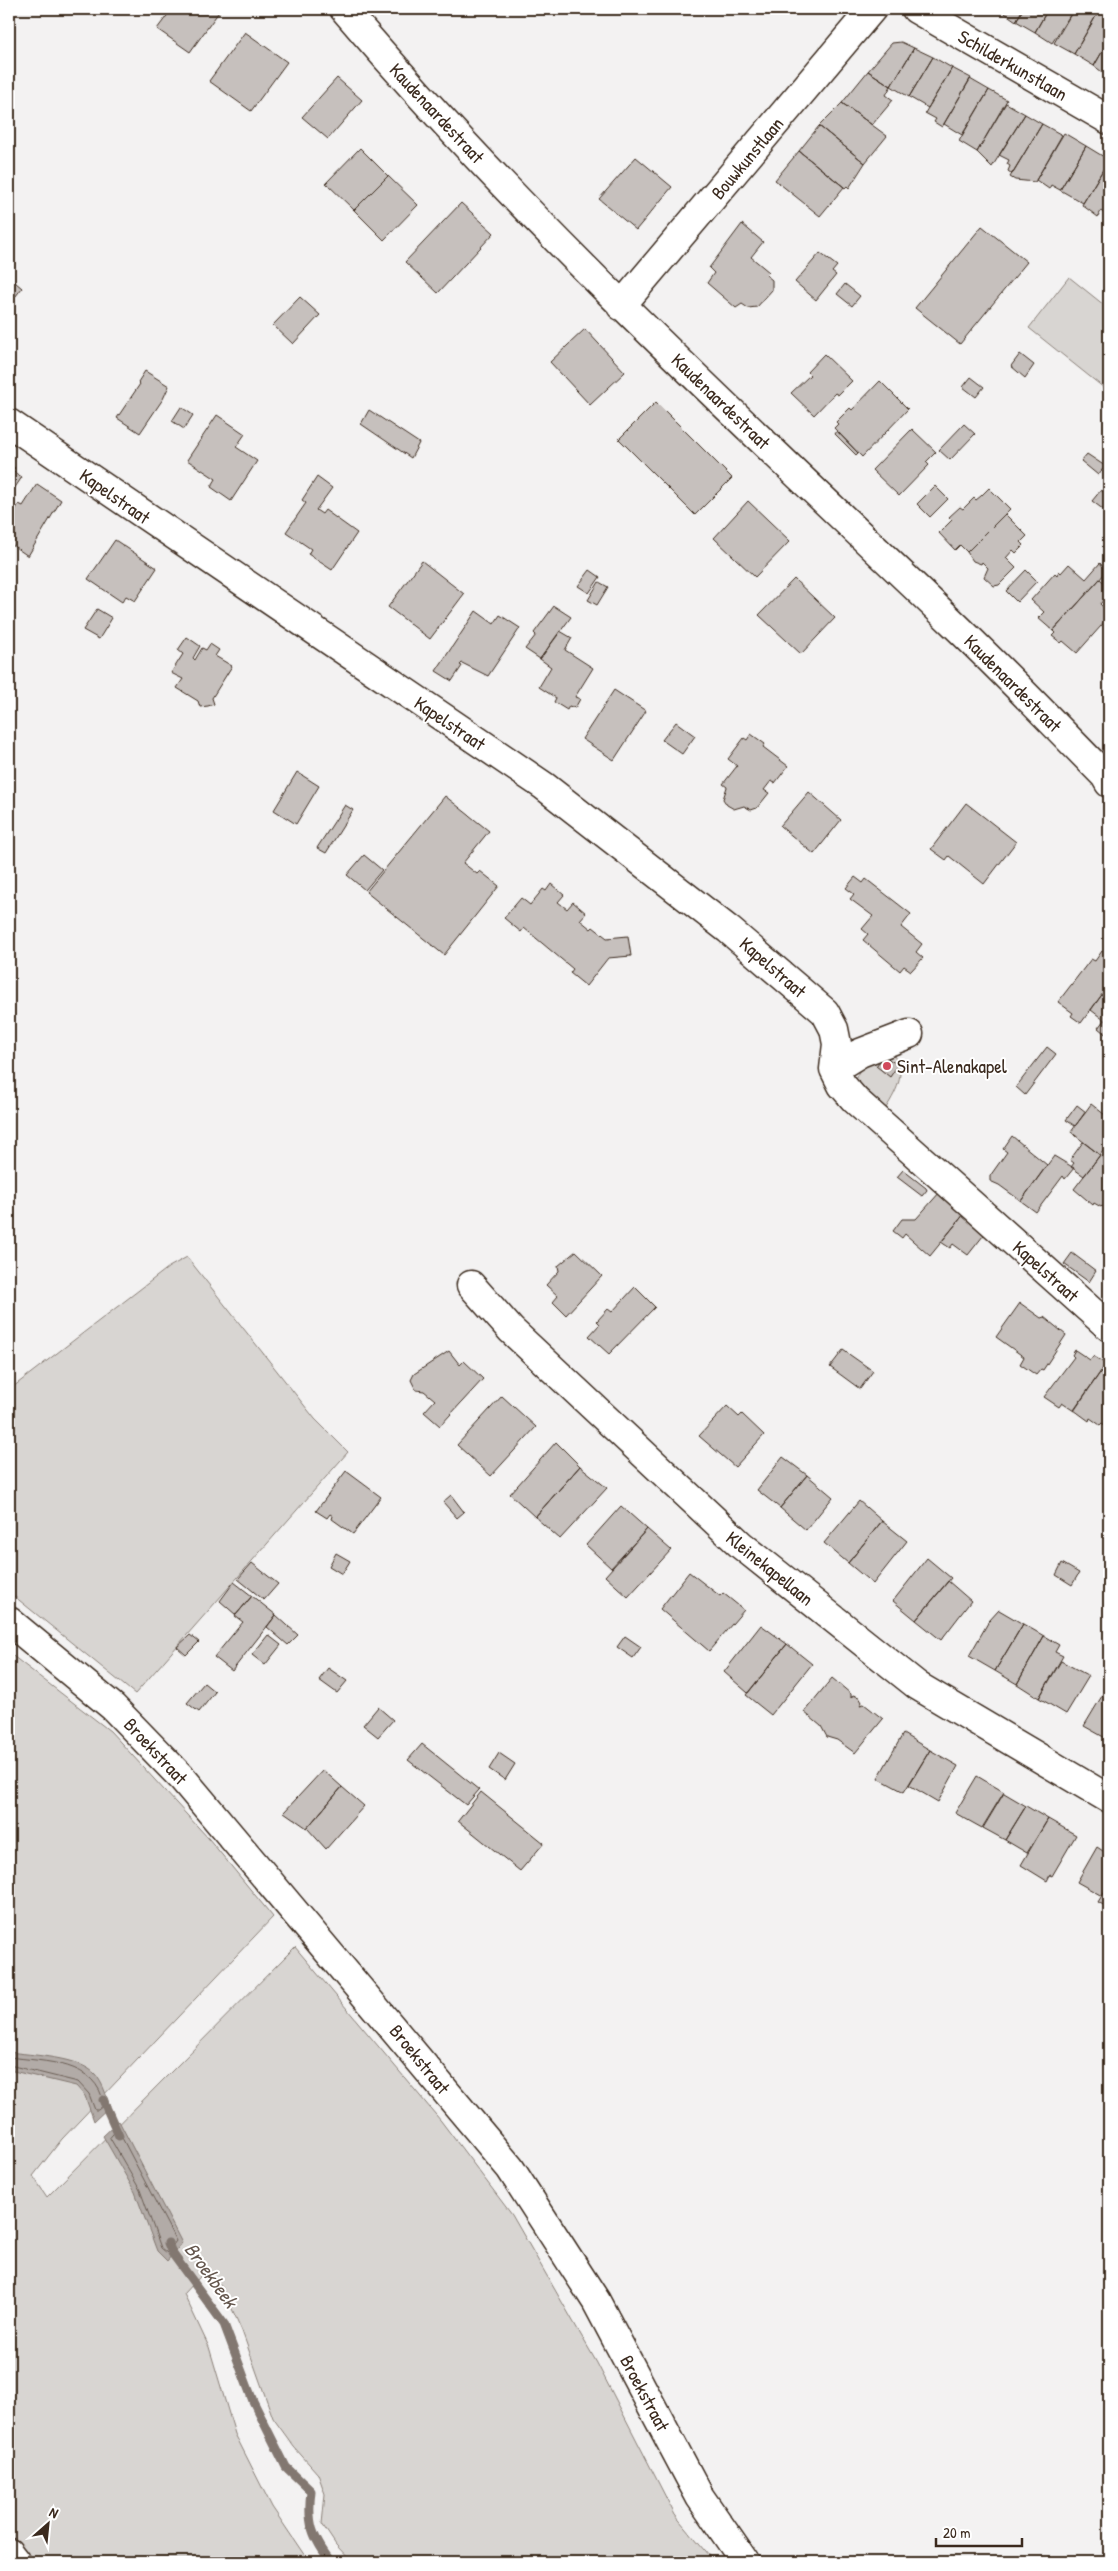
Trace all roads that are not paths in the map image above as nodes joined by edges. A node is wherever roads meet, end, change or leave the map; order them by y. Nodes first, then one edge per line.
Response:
1 (344, 9) edge
2 (872, 9) edge
3 (916, 9) edge
4 (1109, 120) edge
5 (621, 306) junction
6 (9, 423) edge
7 (1108, 777) edge
8 (908, 1034) dead end
9 (834, 1069) junction
10 (471, 1286) dead end
11 (1109, 1327) edge
12 (9, 1621) edge
13 (1109, 1799) edge
14 (9, 2553) edge
15 (16, 2562) edge
16 (745, 2562) edge

1 - 5 street, Kaudenaardestraat
2 - 5 street, Bouwkunstlaan
3 - 4 street, Schilderkunstlaan
5 - 7 street, Kaudenaardestraat
6 - 9 street, Kapelstraat
8 - 9 street
9 - 11 street, Kapelstraat
10 - 13 street, Kleinekapellaan
12 - 16 street, Broekstraat
14 - 15 street

